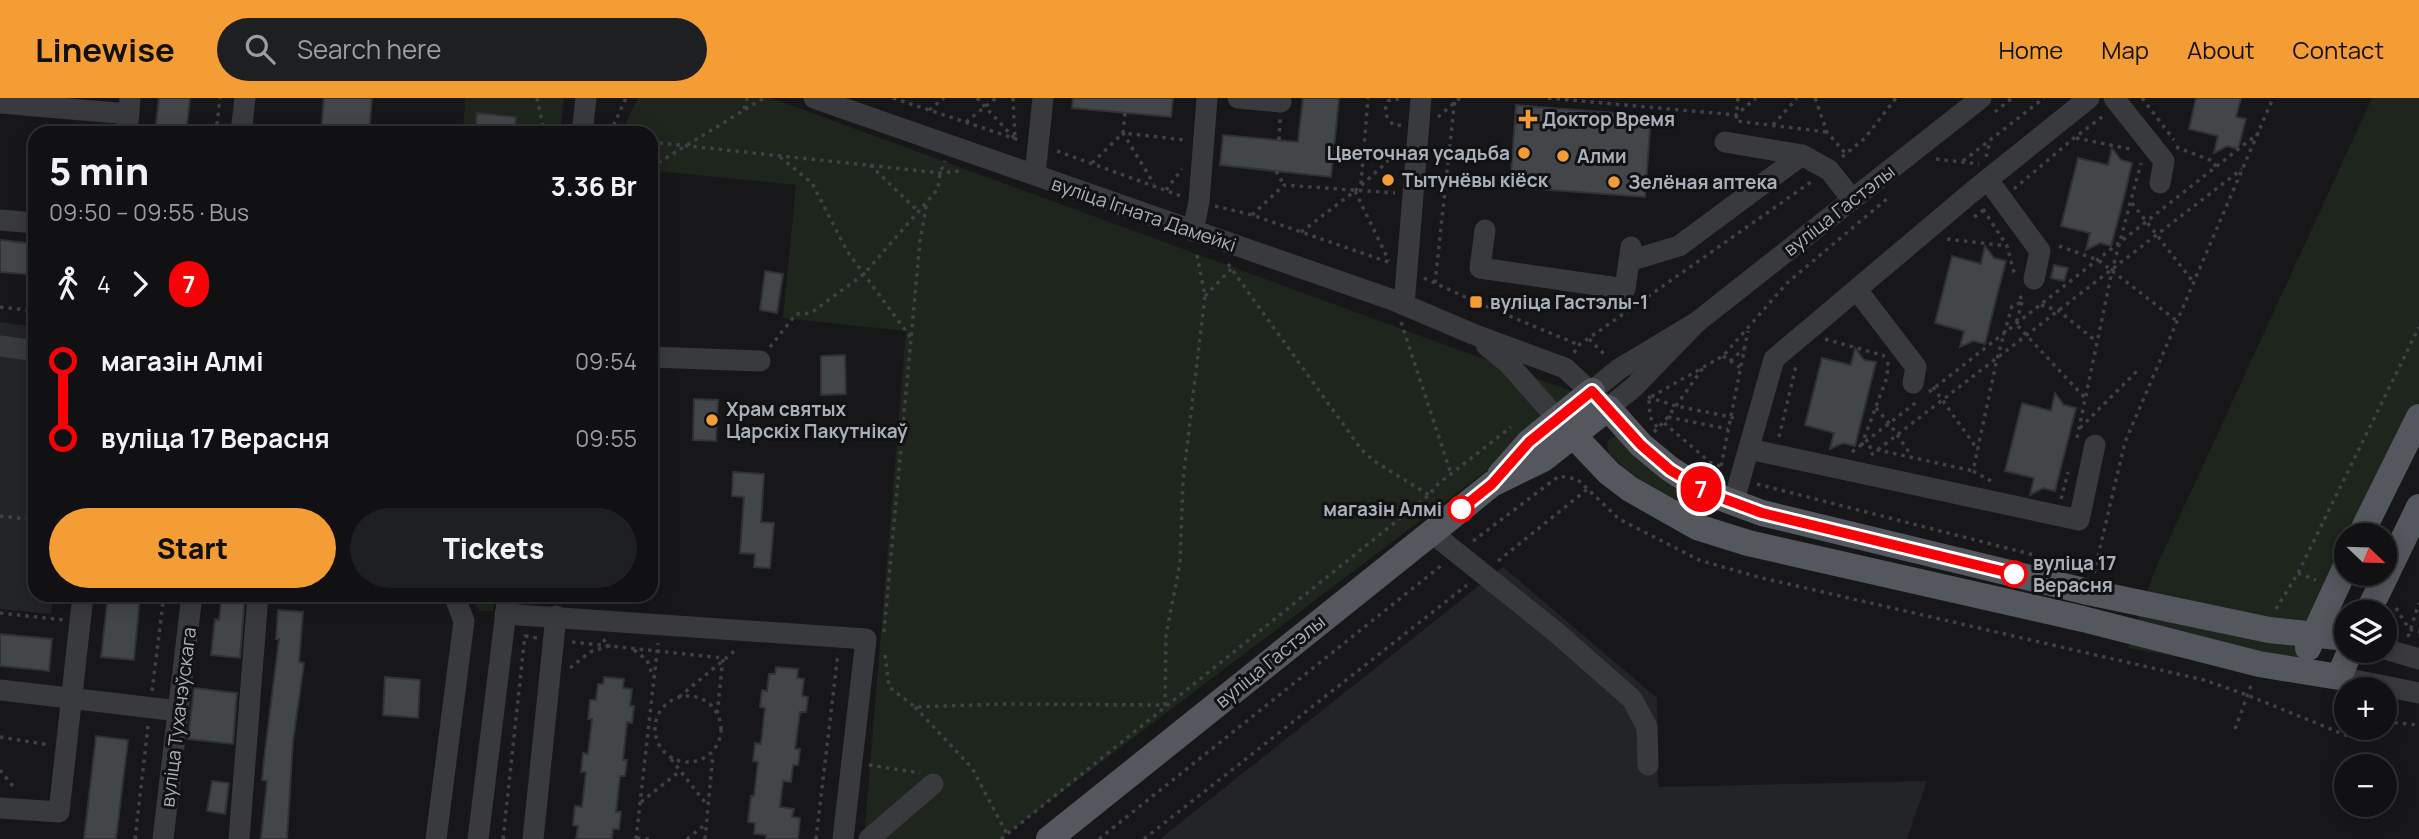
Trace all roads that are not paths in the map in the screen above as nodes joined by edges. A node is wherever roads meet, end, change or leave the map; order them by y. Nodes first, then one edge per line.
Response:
1 (245, 98) edge
2 (586, 98) edge
3 (814, 98) edge
4 (1043, 98) edge
5 (1207, 98) edge
6 (1238, 98) edge
7 (1421, 98) edge
8 (1281, 102) dead end
9 (0, 103) edge
10 (848, 103) edge
11 (1986, 107) edge
12 (2107, 107) edge
13 (129, 115) edge
14 (242, 126) edge
15 (583, 126) edge
16 (1725, 142) dead end
17 (1802, 155) junction
18 (1035, 175) junction
19 (2160, 183) dead end
20 (1995, 190) junction
21 (1852, 199) junction
22 (0, 220) edge
23 (28, 222) edge
24 (1485, 230) dead end
25 (1193, 231) junction
26 (2034, 279) dead end
27 (1857, 290) junction
28 (1399, 303) junction
29 (1697, 322) junction
30 (1473, 334) junction
31 (0, 346) edge
32 (28, 350) edge
33 (658, 357) edge
34 (760, 361) road end
35 (1915, 375) road end
36 (1600, 399) junction
37 (2419, 417) edge
38 (1565, 427) junction
39 (1751, 439) junction
40 (2085, 443) road end
41 (1733, 504) junction
42 (2419, 507) edge
43 (2366, 523) edge
44 (1431, 532) junction
45 (2337, 586) edge
46 (2374, 600) edge
47 (82, 602) edge
48 (191, 602) edge
49 (257, 602) edge
50 (457, 602) edge
51 (507, 604) edge
52 (556, 616) junction
53 (2315, 634) junction
54 (2334, 636) edge
55 (2397, 653) edge
56 (2419, 659) edge
57 (2345, 663) edge
58 (2299, 669) junction
59 (2339, 677) joint
60 (2397, 688) edge
61 (0, 690) edge
62 (2419, 692) edge
63 (71, 698) junction
64 (179, 711) junction
65 (1648, 765) dead end
66 (933, 784) road end
67 (0, 808) edge
68 (163, 839) edge
69 (239, 839) edge
70 (436, 839) edge
71 (478, 839) edge
72 (533, 839) edge
73 (843, 839) edge
74 (869, 839) edge
75 (1049, 839) edge

1 - 14 street
2 - 15 street
3 - 10 street, вуліца Ігната Дамейкі
4 - 18 street
5 - 25 street
6 - 8 street
7 - 28 street
9 - 13 street
10 - 18 street, вуліца Ігната Дамейкі
11 - 21 street, вуліца Гастэлы
12 - 19 street
12 - 20 street
16 - 17 street
17 - 21 street
17 - 24 street
18 - 25 street, вуліца Ігната Дамейкі
20 - 26 street
20 - 27 street
21 - 29 street, вуліца Гастэлы
22 - 23 street
25 - 28 street, вуліца Ігната Дамейкі
27 - 35 street
27 - 39 street
28 - 30 street, вуліца Ігната Дамейкі
29 - 36 street, вуліца Гастэлы
29 - 36 street, вуліца Гастэлы
30 - 36 street, вуліца Ігната Дамейкі
30 - 38 street, вуліца Ігната Дамейкі
31 - 32 street
33 - 34 street
36 - 38 main road, вуліца Гастэлы
36 - 41 main road
37 - 43 main road
38 - 44 main road, вуліца Гастэлы
38 - 58 main road
39 - 40 street
39 - 41 street
41 - 53 main road
42 - 46 main road
44 - 65 street
44 - 75 main road, вуліца Гастэлы
45 - 53 main road
47 - 63 street
48 - 64 street, вуліца Тухачэўскага
49 - 69 street
50 - 70 street
51 - 52 street
51 - 71 street
52 - 72 street
52 - 73 street
53 - 54 main road
53 - 58 main road
55 - 56 street
57 - 59 main road
58 - 59 main road
60 - 62 street
61 - 63 street
63 - 64 street
63 - 67 street
64 - 68 street, вуліца Тухачэўскага
66 - 74 street

